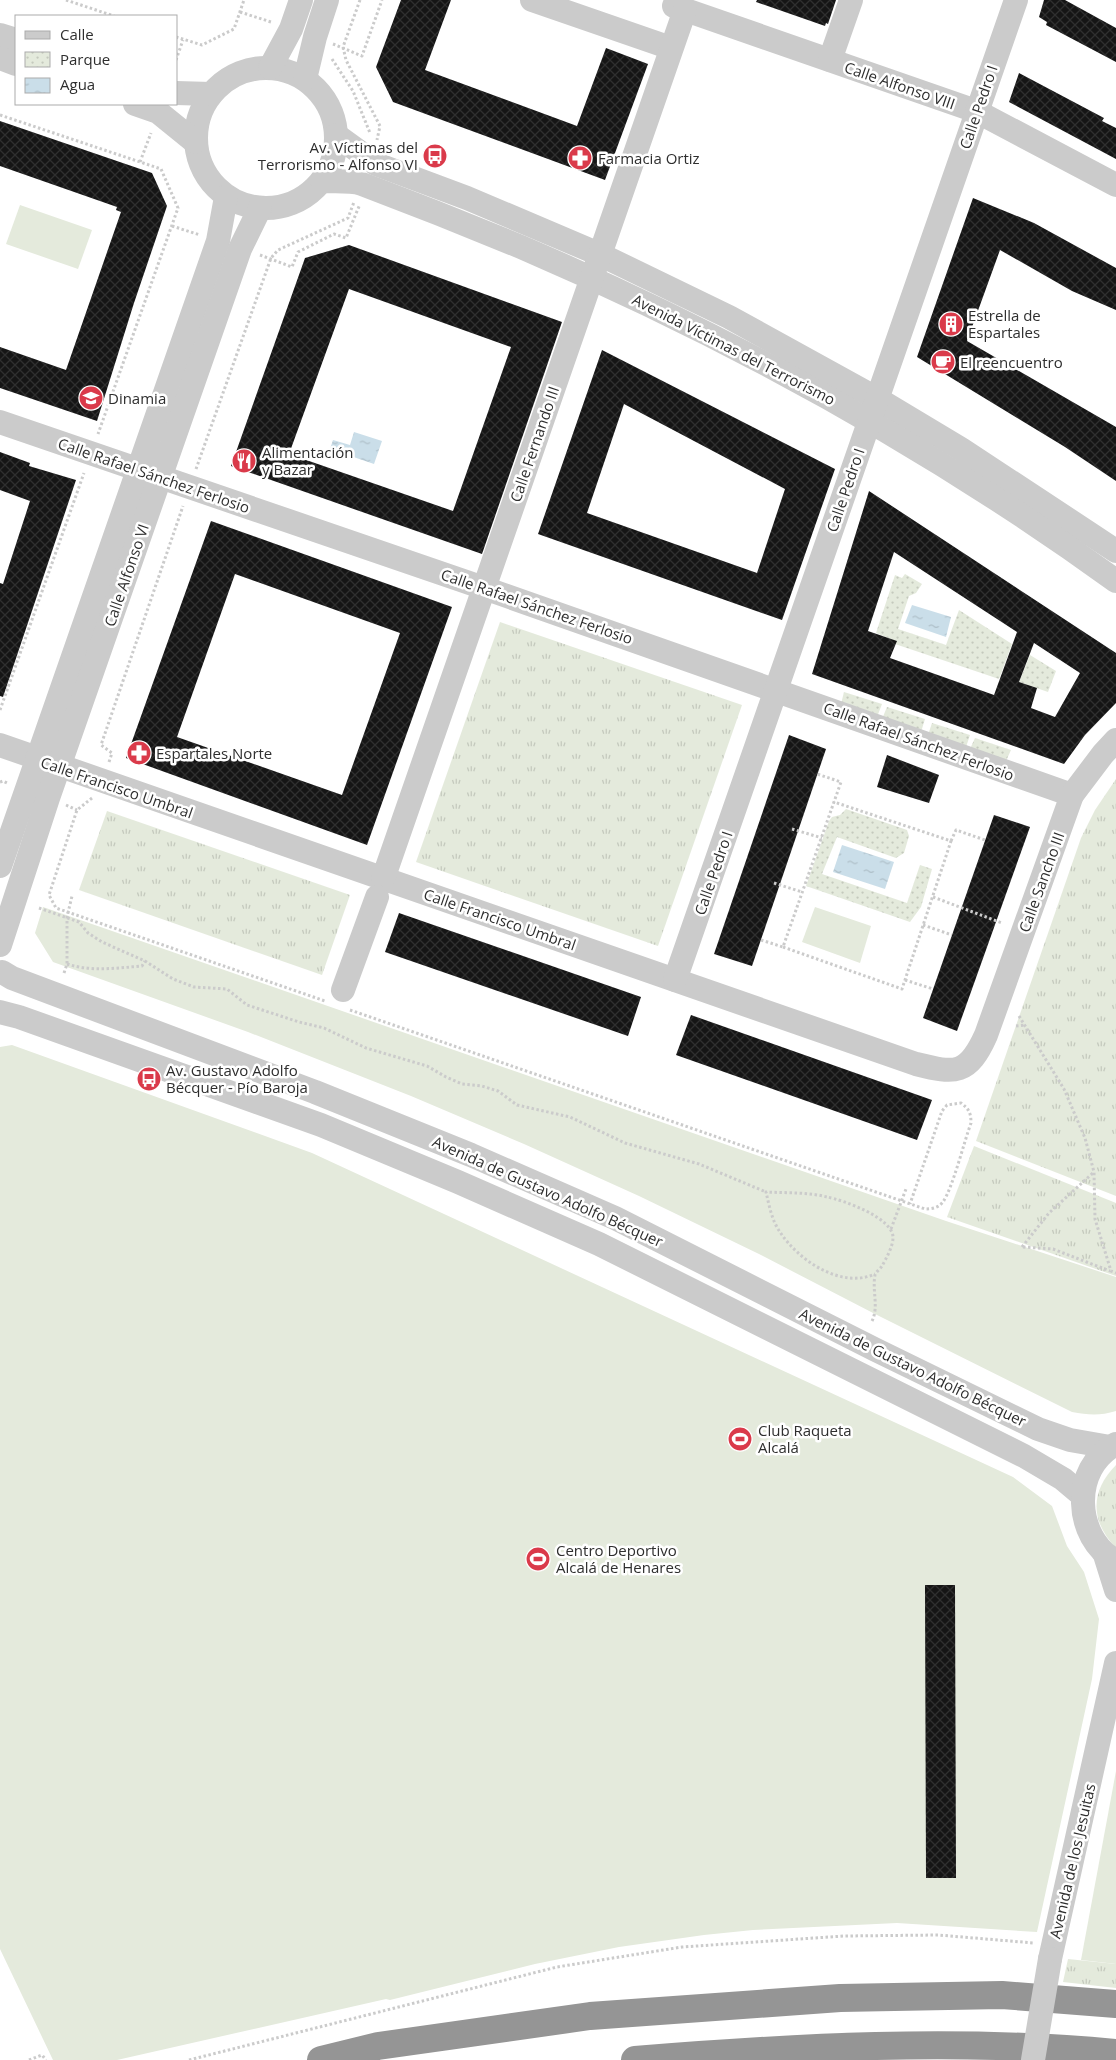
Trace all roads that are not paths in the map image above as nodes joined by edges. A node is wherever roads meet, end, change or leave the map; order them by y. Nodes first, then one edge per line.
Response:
1 (301, 0) edge
2 (327, 0) edge
3 (532, 0) edge
4 (852, 0) edge
5 (1016, 0) edge
6 (678, 5) edge
7 (0, 35) edge
8 (15, 40) edge
9 (671, 48) junction
10 (0, 58) edge
11 (830, 60) junction
12 (15, 64) edge
13 (270, 68) junction
14 (305, 79) junction
15 (178, 93) edge
16 (210, 94) junction
17 (138, 105) edge
18 (976, 111) junction
19 (336, 135) junction
20 (195, 142) junction
21 (322, 181) junction
22 (1116, 185) edge
23 (226, 197) junction
24 (260, 208) junction
25 (599, 254) junction
26 (590, 277) junction
27 (876, 398) junction
28 (868, 420) junction
29 (0, 422) edge
30 (149, 473) junction
31 (1116, 551) edge
32 (1116, 581) edge
33 (484, 588) junction
34 (776, 690) junction
35 (1116, 740) edge
36 (0, 745) edge
37 (37, 759) junction
38 (60, 766) junction
39 (1072, 796) junction
40 (0, 866) edge
41 (380, 888) junction
42 (0, 944) edge
43 (1, 978) edge
44 (675, 980) junction
45 (339, 1000) road end
46 (0, 1012) edge
47 (986, 1035) joint
48 (1113, 1446) edge
49 (1082, 1496) junction
50 (1110, 1558) edge
51 (1116, 1590) edge
52 (1116, 1663) edge
53 (1116, 2004) edge
54 (1116, 2053) edge
55 (321, 2060) edge
56 (635, 2060) edge
57 (1033, 2060) edge

1 - 13 street
2 - 14 street
3 - 9 street
4 - 11 street
5 - 18 street, Calle Pedro I
6 - 9 street, Calle Fernando III
6 - 11 street, Calle Alfonso VIII
7 - 8 street
9 - 25 street, Calle Fernando III
10 - 12 street
11 - 18 street, Calle Alfonso VIII
13 - 14 street
13 - 16 street
14 - 19 street
15 - 16 street
16 - 20 street
17 - 20 street
18 - 22 street, Calle Alfonso VIII
18 - 27 street, Calle Pedro I
19 - 21 street
19 - 25 street, Avenida Víctimas del Terrorismo
20 - 23 street
21 - 24 street
21 - 26 street, Avenida Víctimas del Terrorismo
23 - 24 street
23 - 30 street, Calle Alfonso VI
24 - 30 street, Calle Alfonso VI
25 - 26 street, Calle Fernando III
25 - 27 street, Avenida Víctimas del Terrorismo
26 - 28 street, Avenida Víctimas del Terrorismo
26 - 33 street, Calle Fernando III
27 - 28 street, Calle Pedro I
27 - 31 street, Avenida Víctimas del Terrorismo
28 - 32 street, Avenida Víctimas del Terrorismo
28 - 34 street, Calle Pedro I
29 - 30 street, Calle Rafael Sánchez Ferlosio
30 - 33 street, Calle Rafael Sánchez Ferlosio
30 - 37 street, Calle Alfonso VI
30 - 38 street, Calle Alfonso VI
33 - 34 street, Calle Rafael Sánchez Ferlosio
33 - 41 street, Calle Fernando III
34 - 39 street, Calle Rafael Sánchez Ferlosio
34 - 44 street, Calle Pedro I
35 - 39 street, Calle Sancho III
36 - 37 street, Calle Francisco Umbral
37 - 38 street, Calle Francisco Umbral
37 - 40 street, Calle Alfonso VI
38 - 41 street, Calle Francisco Umbral
38 - 42 street, Calle Alfonso VI
39 - 47 street, Calle Sancho III
41 - 44 street, Calle Francisco Umbral
41 - 45 street, Calle Fernando III
43 - 48 street, Avenida de Gustavo Adolfo Bécquer
44 - 47 street, Calle Francisco Umbral
46 - 49 street, Avenida de Gustavo Adolfo Bécquer
48 - 49 street
49 - 50 street
50 - 51 street
52 - 57 street, Avenida de los Jesuitas, bridge
53 - 55 highway
54 - 56 highway

